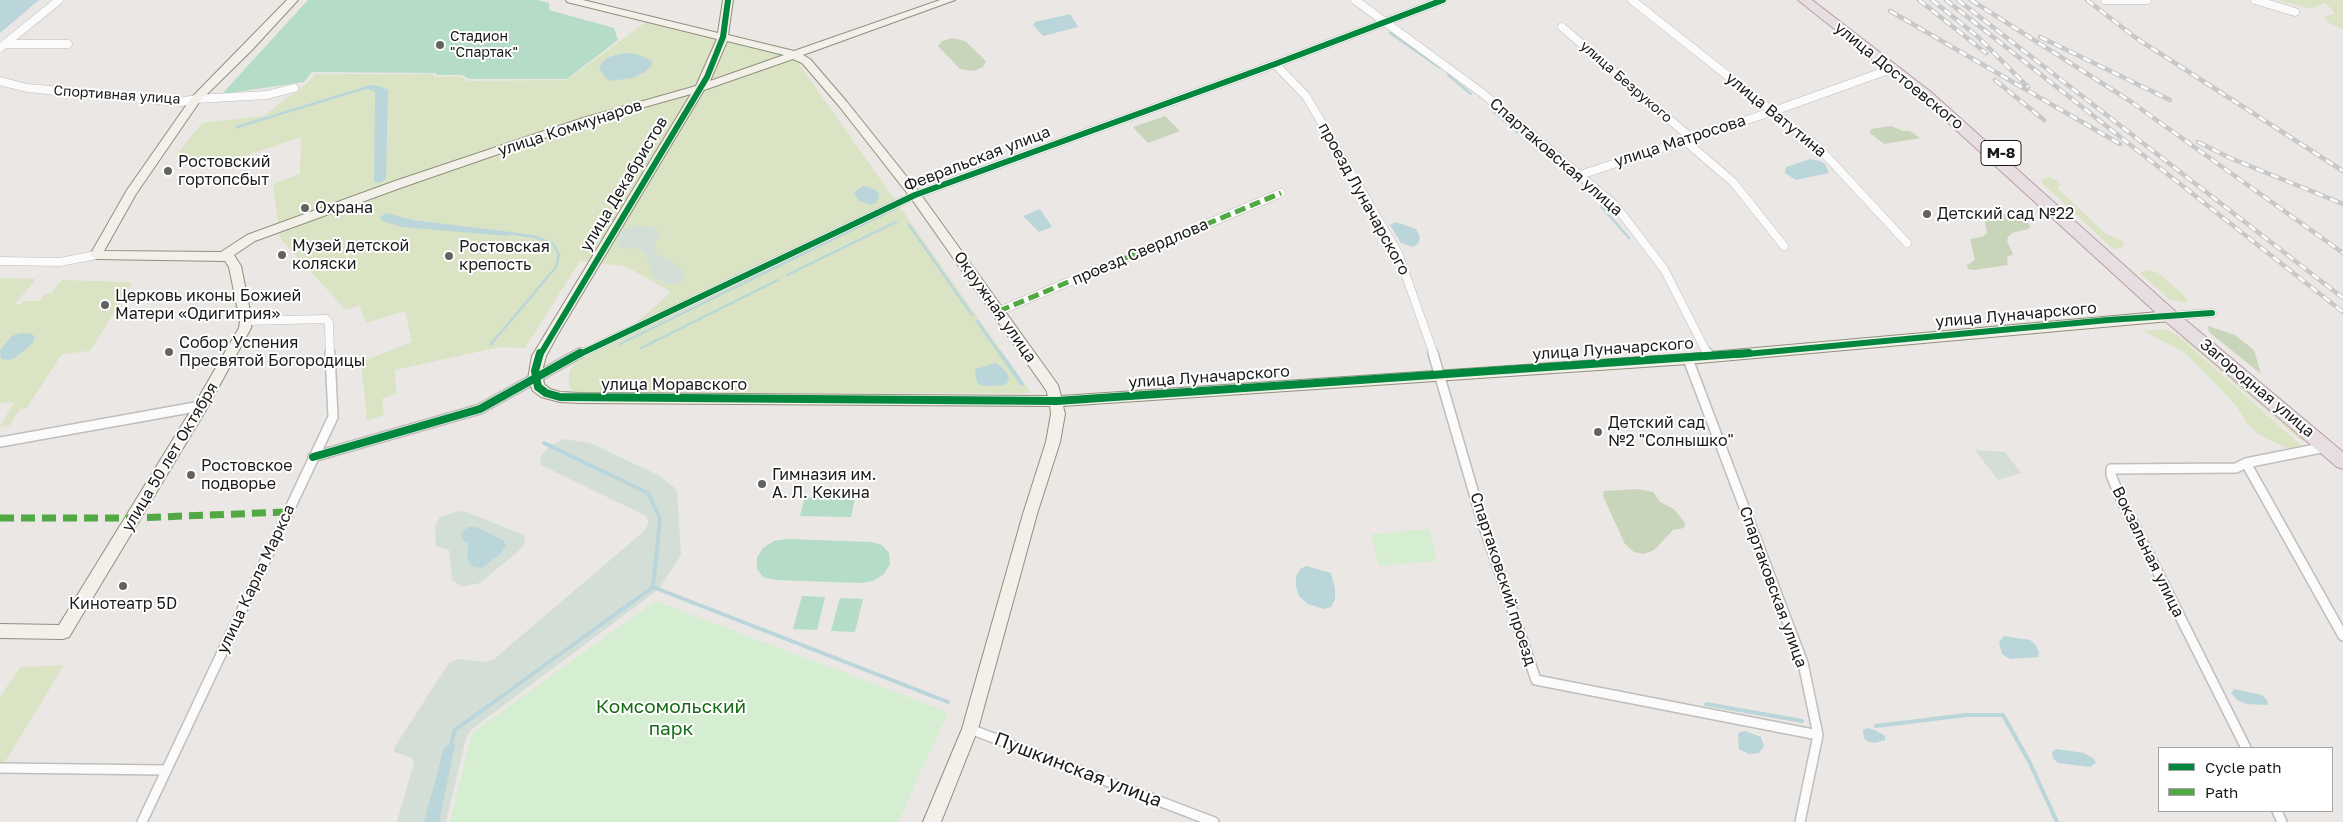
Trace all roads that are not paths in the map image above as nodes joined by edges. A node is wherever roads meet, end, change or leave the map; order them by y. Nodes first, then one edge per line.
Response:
1 (58, 0) edge
2 (292, 0) edge
3 (571, 0) edge
4 (728, 0) edge
5 (950, 0) edge
6 (1354, 0) edge
7 (1443, 0) edge
8 (1632, 0) edge
9 (1804, 0) edge
10 (1814, 0) edge
11 (2105, 0) edge
12 (2147, 0) edge
13 (2255, 0) edge
14 (2295, 12) dead end
15 (1386, 21) junction
16 (1562, 27) dead end
17 (723, 37) junction
18 (68, 44) dead end
19 (2, 46) edge
20 (792, 54) junction
21 (1274, 64) junction
22 (1894, 68) junction
23 (0, 80) edge
24 (294, 88) dead end
25 (698, 88) junction
26 (196, 99) junction
27 (1774, 111) junction
28 (1687, 138) junction
29 (1580, 175) junction
30 (1281, 193) dead end
31 (915, 195) junction
32 (1906, 243) dead end
33 (1784, 246) dead end
34 (96, 256) junction
35 (224, 256) junction
36 (0, 261) edge
37 (999, 311) junction
38 (2212, 313) dead end
39 (2175, 315) junction
40 (246, 321) junction
41 (1709, 356) junction
42 (1688, 359) junction
43 (1440, 376) junction
44 (535, 379) junction
45 (1057, 401) junction
46 (201, 406) junction
47 (0, 442) edge
48 (2334, 449) edge
49 (314, 457) junction
50 (2343, 462) edge
51 (2246, 463) junction
52 (0, 631) edge
53 (2343, 636) edge
54 (970, 729) junction
55 (1818, 735) junction
56 (2245, 747) edge
57 (0, 768) edge
58 (165, 770) junction
59 (142, 822) edge
60 (932, 822) edge
61 (1214, 822) edge
62 (1800, 822) edge

1 - 19 street
2 - 26 street
3 - 17 street, Окружная улица
4 - 17 street, улица Декабристов
5 - 20 street, улица Коммунаров
6 - 15 street, Спартаковская улица
7 - 15 street, Февральская улица
8 - 27 street, улица Ватутина
9 - 22 highway, улица Достоевского / М-8
10 - 39 highway, улица Достоевского / М-8
11 - 12 street
13 - 14 street
15 - 21 street, Февральская улица
15 - 29 street, Спартаковская улица
16 - 28 street, улица Безрукого
17 - 20 street, Окружная улица
17 - 25 street, улица Декабристов
18 - 19 street
20 - 25 street, улица Коммунаров
20 - 31 street, Окружная улица
21 - 31 street, Февральская улица
21 - 43 street, проезд Луначарского
22 - 27 street, улица Матросова
22 - 39 highway, улица Достоевского / М-8
23 - 26 street, Спортивная улица
24 - 26 street, Спортивная улица
25 - 35 street, улица Коммунаров
25 - 44 street, улица Декабристов
26 - 34 street
27 - 28 street, улица Матросова
27 - 32 street, улица Ватутина
28 - 29 street, улица Матросова
28 - 33 street
29 - 41 street, Спартаковская улица
30 - 37 street, проезд Свердлова
31 - 37 street, Окружная улица
31 - 44 street, Февральская улица
34 - 35 street
34 - 36 street
35 - 40 street
37 - 45 street, Окружная улица
38 - 39 street
39 - 41 street, улица Луначарского
39 - 48 highway, Загородная улица / М-8
40 - 46 street, улица 50 лет Октября
40 - 49 street, улица Карла Маркса
41 - 42 street, улица Луначарского
42 - 43 street, улица Луначарского
42 - 55 street, Спартаковская улица
43 - 45 street, улица Луначарского
43 - 55 street, Спартаковский проезд
44 - 45 street, улица Моравского
44 - 49 street
45 - 54 street, Окружная улица
46 - 47 street
46 - 52 street, улица 50 лет Октября
48 - 50 highway, Загородная улица / М-8
48 - 51 street, Вокзальная улица
49 - 58 street, улица Карла Маркса
51 - 53 street
51 - 56 street, Вокзальная улица
54 - 60 street, Окружная улица
54 - 61 street, Пушкинская улица
55 - 62 street, Спартаковская улица
57 - 58 street
58 - 59 street, улица Карла Маркса

